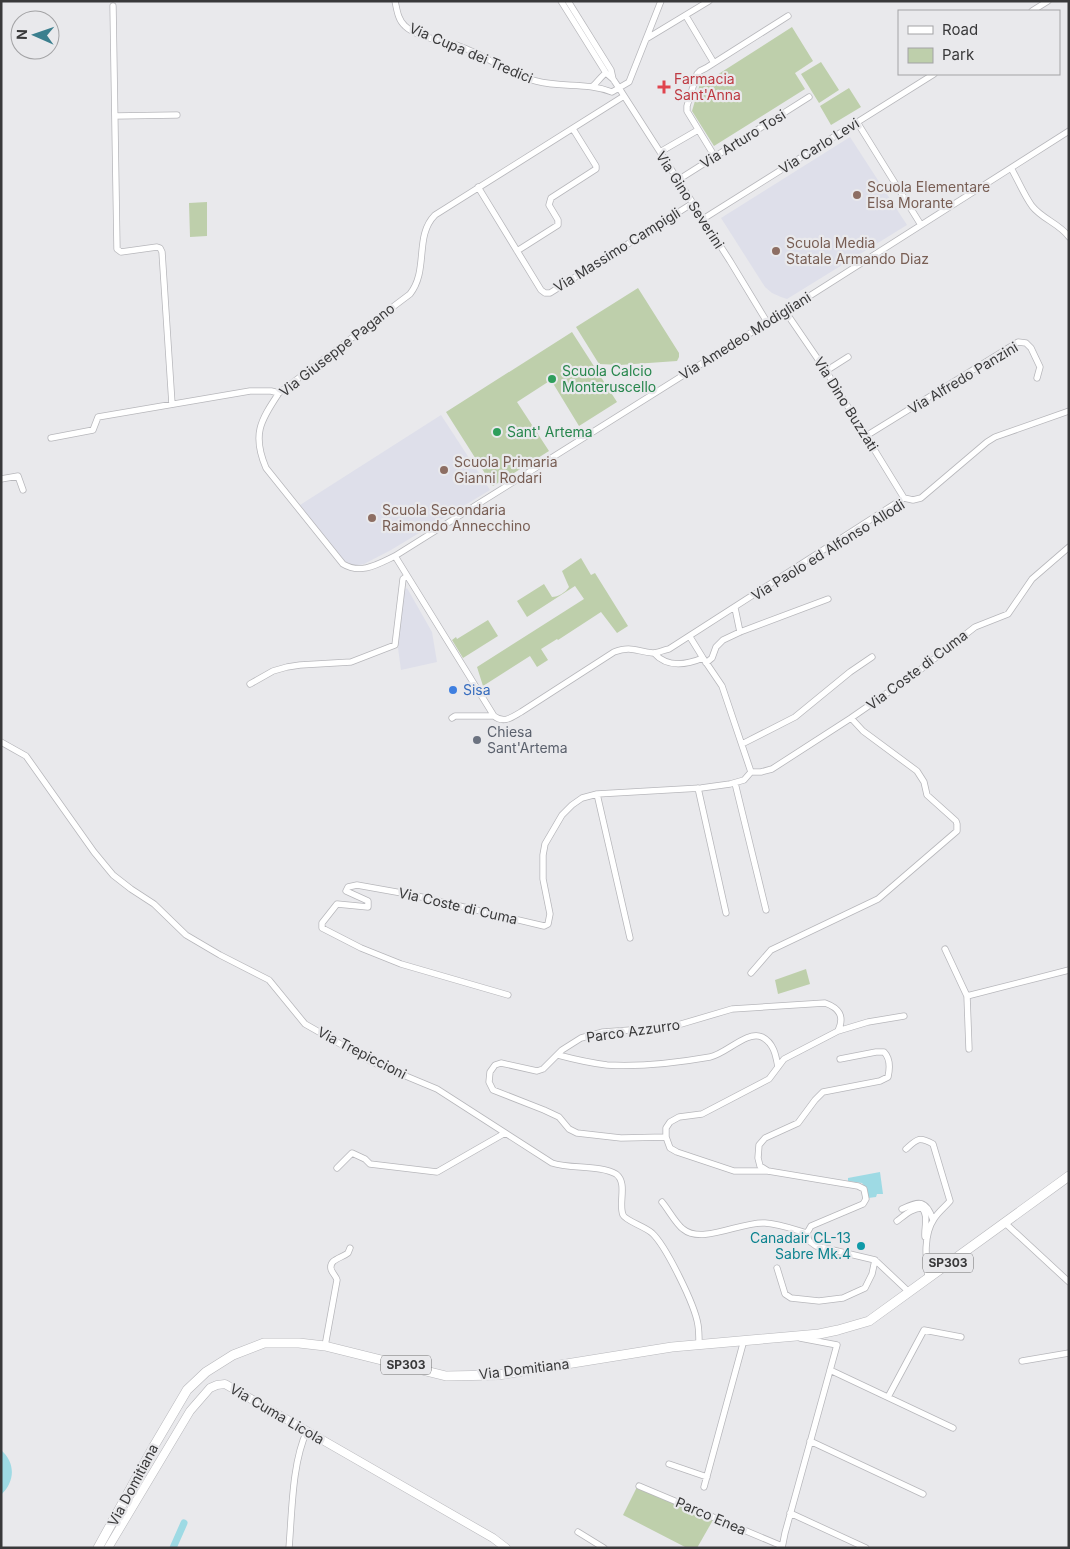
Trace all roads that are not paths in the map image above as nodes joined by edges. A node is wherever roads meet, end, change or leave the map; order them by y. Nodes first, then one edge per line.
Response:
1 (395, 1) edge
2 (561, 1) edge
3 (568, 1) edge
4 (661, 1) edge
5 (710, 1) edge
6 (1048, 1) edge
7 (113, 6) dead end
8 (1034, 10) edge
9 (686, 16) junction
10 (788, 16) dead end
11 (646, 39) junction
12 (714, 63) junction
13 (606, 74) junction
14 (932, 75) edge
15 (613, 79) junction
16 (593, 86) junction
17 (619, 88) junction
18 (624, 96) junction
19 (809, 97) dead end
20 (177, 115) dead end
21 (115, 116) junction
22 (858, 122) junction
23 (573, 129) junction
24 (698, 130) junction
25 (1069, 131) edge
26 (660, 152) junction
27 (715, 157) junction
28 (1011, 168) junction
29 (678, 180) junction
30 (478, 187) junction
31 (692, 203) junction
32 (703, 219) junction
33 (920, 225) junction
34 (1069, 237) edge
35 (517, 251) junction
36 (786, 311) junction
37 (767, 322) junction
38 (848, 357) dead end
39 (826, 371) junction
40 (1037, 378) dead end
41 (279, 393) junction
42 (172, 404) junction
43 (1069, 411) edge
44 (866, 436) junction
45 (51, 438) dead end
46 (1, 479) edge
47 (23, 490) dead end
48 (904, 498) junction
49 (1069, 547) edge
50 (395, 556) junction
51 (407, 576) junction
52 (828, 599) dead end
53 (735, 608) junction
54 (740, 632) junction
55 (690, 637) junction
56 (668, 649) junction
57 (654, 653) junction
58 (872, 657) dead end
59 (704, 661) junction
60 (668, 663) junction
61 (250, 684) dead end
62 (494, 716) junction
63 (452, 718) dead end
64 (851, 718) junction
65 (1, 742) edge
66 (742, 744) junction
67 (750, 772) junction
68 (735, 783) junction
69 (698, 788) junction
70 (597, 794) junction
71 (766, 910) dead end
72 (726, 913) dead end
73 (630, 938) dead end
74 (945, 949) dead end
75 (1069, 970) edge
76 (751, 974) dead end
77 (508, 995) dead end
78 (967, 996) junction
79 (904, 1016) dead end
80 (838, 1031) junction
81 (969, 1049) dead end
82 (558, 1055) junction
83 (840, 1059) dead end
84 (778, 1067) junction
85 (505, 1133) junction
86 (666, 1137) junction
87 (906, 1149) dead end
88 (337, 1168) dead end
89 (768, 1171) junction
90 (1069, 1176) edge
91 (662, 1202) dead end
92 (902, 1209) dead end
93 (933, 1220) junction
94 (897, 1221) dead end
95 (1004, 1222) junction
96 (807, 1233) junction
97 (927, 1242) junction
98 (350, 1248) dead end
99 (875, 1260) junction
100 (777, 1268) dead end
101 (928, 1278) junction
102 (1069, 1282) edge
103 (909, 1292) junction
104 (791, 1336) junction
105 (961, 1338) dead end
106 (744, 1340) junction
107 (699, 1344) junction
108 (325, 1346) junction
109 (1069, 1353) edge
110 (1022, 1361) dead end
111 (830, 1370) junction
112 (888, 1397) junction
113 (953, 1428) dead end
114 (307, 1431) junction
115 (810, 1441) junction
116 (668, 1464) dead end
117 (707, 1477) junction
118 (639, 1486) dead end
119 (704, 1487) dead end
120 (923, 1494) dead end
121 (790, 1513) junction
122 (578, 1532) dead end
123 (782, 1547) edge
124 (98, 1548) edge
125 (108, 1548) edge
126 (289, 1548) edge
127 (506, 1548) edge
128 (604, 1548) edge
129 (866, 1548) edge

1 - 16 street, Via Cupa dei Tredici
2 - 13 street, Via Gino Severini
3 - 15 street, Via Gino Severini
4 - 11 street
5 - 9 street
6 - 8 street
7 - 21 street
9 - 11 street
9 - 12 street
10 - 12 street
11 - 17 street
12 - 24 street
13 - 15 street, Via Gino Severini
13 - 16 street
14 - 22 street, Via Carlo Levi
15 - 17 street, Via Gino Severini
16 - 17 street, Via Cupa dei Tredici
17 - 18 street, Via Gino Severini
18 - 23 street, Via Giuseppe Pagano
18 - 26 street, Via Gino Severini
19 - 27 street, Via Arturo Tosi
20 - 21 street
21 - 42 street
22 - 32 street, Via Carlo Levi
22 - 33 street
23 - 30 street, Via Giuseppe Pagano
23 - 35 street
24 - 26 street
24 - 27 street
25 - 28 street, Via Amedeo Modigliani
26 - 29 street, Via Gino Severini
27 - 29 street, Via Arturo Tosi
28 - 33 street, Via Amedeo Modigliani
28 - 34 street
29 - 31 street, Via Gino Severini
30 - 35 street
30 - 41 street, Via Giuseppe Pagano
31 - 32 street, Via Gino Severini
31 - 35 street, Via Massimo Campigli
32 - 37 street, Via Gino Severini
33 - 36 street, Via Amedeo Modigliani
36 - 37 street, Via Amedeo Modigliani
36 - 39 street, Via Dino Buzzati
37 - 50 street, Via Amedeo Modigliani
38 - 39 street
39 - 44 street, Via Dino Buzzati
40 - 44 street, Via Alfredo Panzini
41 - 42 street
41 - 50 street, Via Giuseppe Pagano
42 - 45 street
43 - 48 street, Via Paolo ed Alfonso Allodi
44 - 48 street, Via Dino Buzzati
46 - 47 street
48 - 53 street, Via Paolo ed Alfonso Allodi
49 - 64 street, Via Coste di Cuma
50 - 51 street
51 - 61 street
51 - 62 street
52 - 54 street
53 - 54 street
53 - 55 street, Via Paolo ed Alfonso Allodi
54 - 59 street
55 - 56 street, Via Paolo ed Alfonso Allodi
55 - 59 street
56 - 57 street, Via Paolo ed Alfonso Allodi
56 - 60 street
57 - 60 street, Via Paolo ed Alfonso Allodi
57 - 62 street, Via Paolo ed Alfonso Allodi
58 - 66 street
59 - 60 street
59 - 66 street
62 - 63 street, Via Paolo ed Alfonso Allodi
64 - 67 street, Via Coste di Cuma
64 - 76 street
65 - 85 street, Via Trepiccioni
66 - 67 street
67 - 68 street, Via Coste di Cuma
68 - 69 street, Via Coste di Cuma
68 - 71 street
69 - 70 street, Via Coste di Cuma
69 - 72 street
70 - 73 street
70 - 77 street, Via Coste di Cuma
74 - 78 street
75 - 78 street
78 - 81 street
79 - 80 street
80 - 82 street, Parco Azzurro
80 - 84 street
82 - 84 street, Parco Azzurro
82 - 86 street, Parco Azzurro
83 - 89 street
84 - 86 street
85 - 88 street
85 - 107 street, Via Trepiccioni
86 - 89 street
87 - 93 street
89 - 96 street
90 - 95 main road, SP303
91 - 96 street
92 - 93 street
93 - 97 street
94 - 97 street
95 - 101 main road, SP303
95 - 102 street
96 - 99 street
97 - 101 street
98 - 108 street
99 - 100 street
99 - 103 street
101 - 103 main road, SP303
103 - 104 main road, Via Domitiana / SP303
104 - 106 main road, Via Domitiana / SP303
104 - 111 street, Parco Enea
105 - 112 street
106 - 107 main road, Via Domitiana / SP303
106 - 117 street
107 - 108 main road, Via Domitiana / SP303
108 - 124 main road, Via Domitiana / SP303
109 - 110 street
111 - 112 street
111 - 115 street, Parco Enea
112 - 113 street
114 - 125 street, Via Cuma Licola
114 - 126 street
114 - 127 street, Via Cuma Licola
115 - 120 street
115 - 121 street, Parco Enea
116 - 117 street
117 - 119 street
118 - 123 street, Parco Enea
121 - 123 street, Parco Enea
121 - 129 street
122 - 128 street

